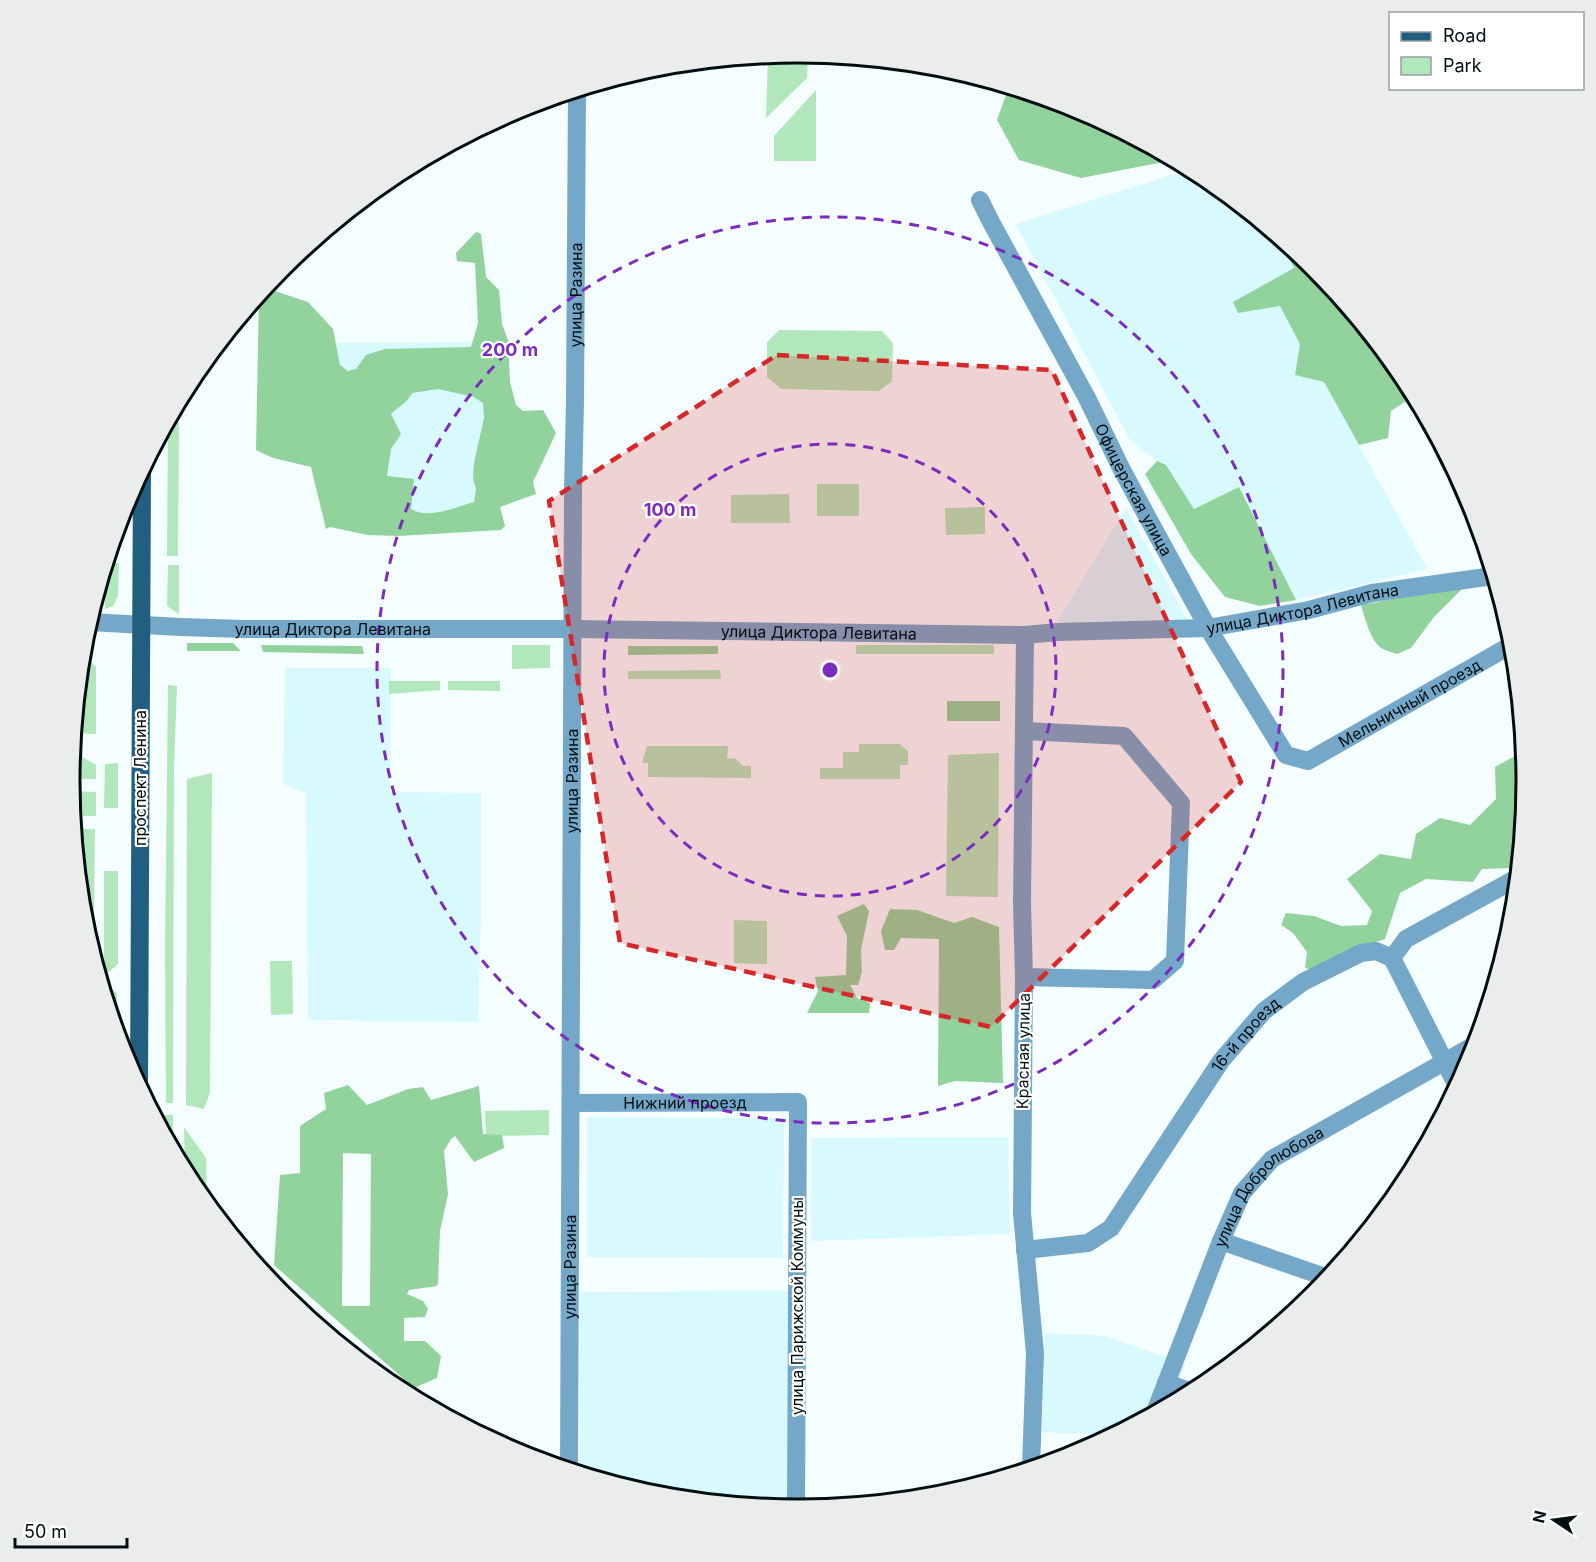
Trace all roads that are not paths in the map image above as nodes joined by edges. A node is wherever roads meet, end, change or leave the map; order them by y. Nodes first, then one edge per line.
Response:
1 (577, 98) edge
2 (980, 200) dead end
3 (142, 491) edge
4 (1486, 577) edge
5 (98, 622) edge
6 (140, 624) junction
7 (1208, 628) junction
8 (572, 629) junction
9 (1025, 634) junction
10 (1503, 649) edge
11 (1025, 731) junction
12 (1308, 761) joint
13 (1509, 883) edge
14 (1392, 958) junction
15 (1024, 977) junction
16 (1463, 1051) edge
17 (1444, 1061) junction
18 (139, 1065) edge
19 (1452, 1076) edge
20 (798, 1102) joint
21 (571, 1103) junction
22 (1221, 1241) junction
23 (1025, 1250) junction
24 (1319, 1275) edge
25 (1166, 1383) junction
26 (1181, 1388) edge
27 (1159, 1402) edge
28 (1031, 1460) edge
29 (569, 1462) edge
30 (796, 1499) edge

1 - 8 street, улица Разина
2 - 7 street, Офицерская улица
3 - 6 main road, проспект Ленина
4 - 7 street, улица Диктора Левитана
5 - 6 street, улица Диктора Левитана
6 - 8 street, улица Диктора Левитана
6 - 18 main road, проспект Ленина
7 - 9 street, улица Диктора Левитана
7 - 12 street, Офицерская улица
8 - 9 street, улица Диктора Левитана
8 - 21 street, улица Разина
9 - 11 street, Красная улица
10 - 12 street, Мельничный проезд
11 - 15 street, Красная улица
11 - 15 street
13 - 14 street
14 - 17 street
14 - 23 street, 16-й проезд
15 - 23 street, Красная улица
16 - 17 street, улица Добролюбова
17 - 19 street
17 - 22 street, улица Добролюбова
20 - 21 street, Нижний проезд
20 - 30 street, улица Парижской Коммуны
21 - 29 street, улица Разина
22 - 24 street
22 - 25 street, улица Добролюбова
23 - 28 street, Красная улица
25 - 26 street
25 - 27 street, улица Добролюбова

